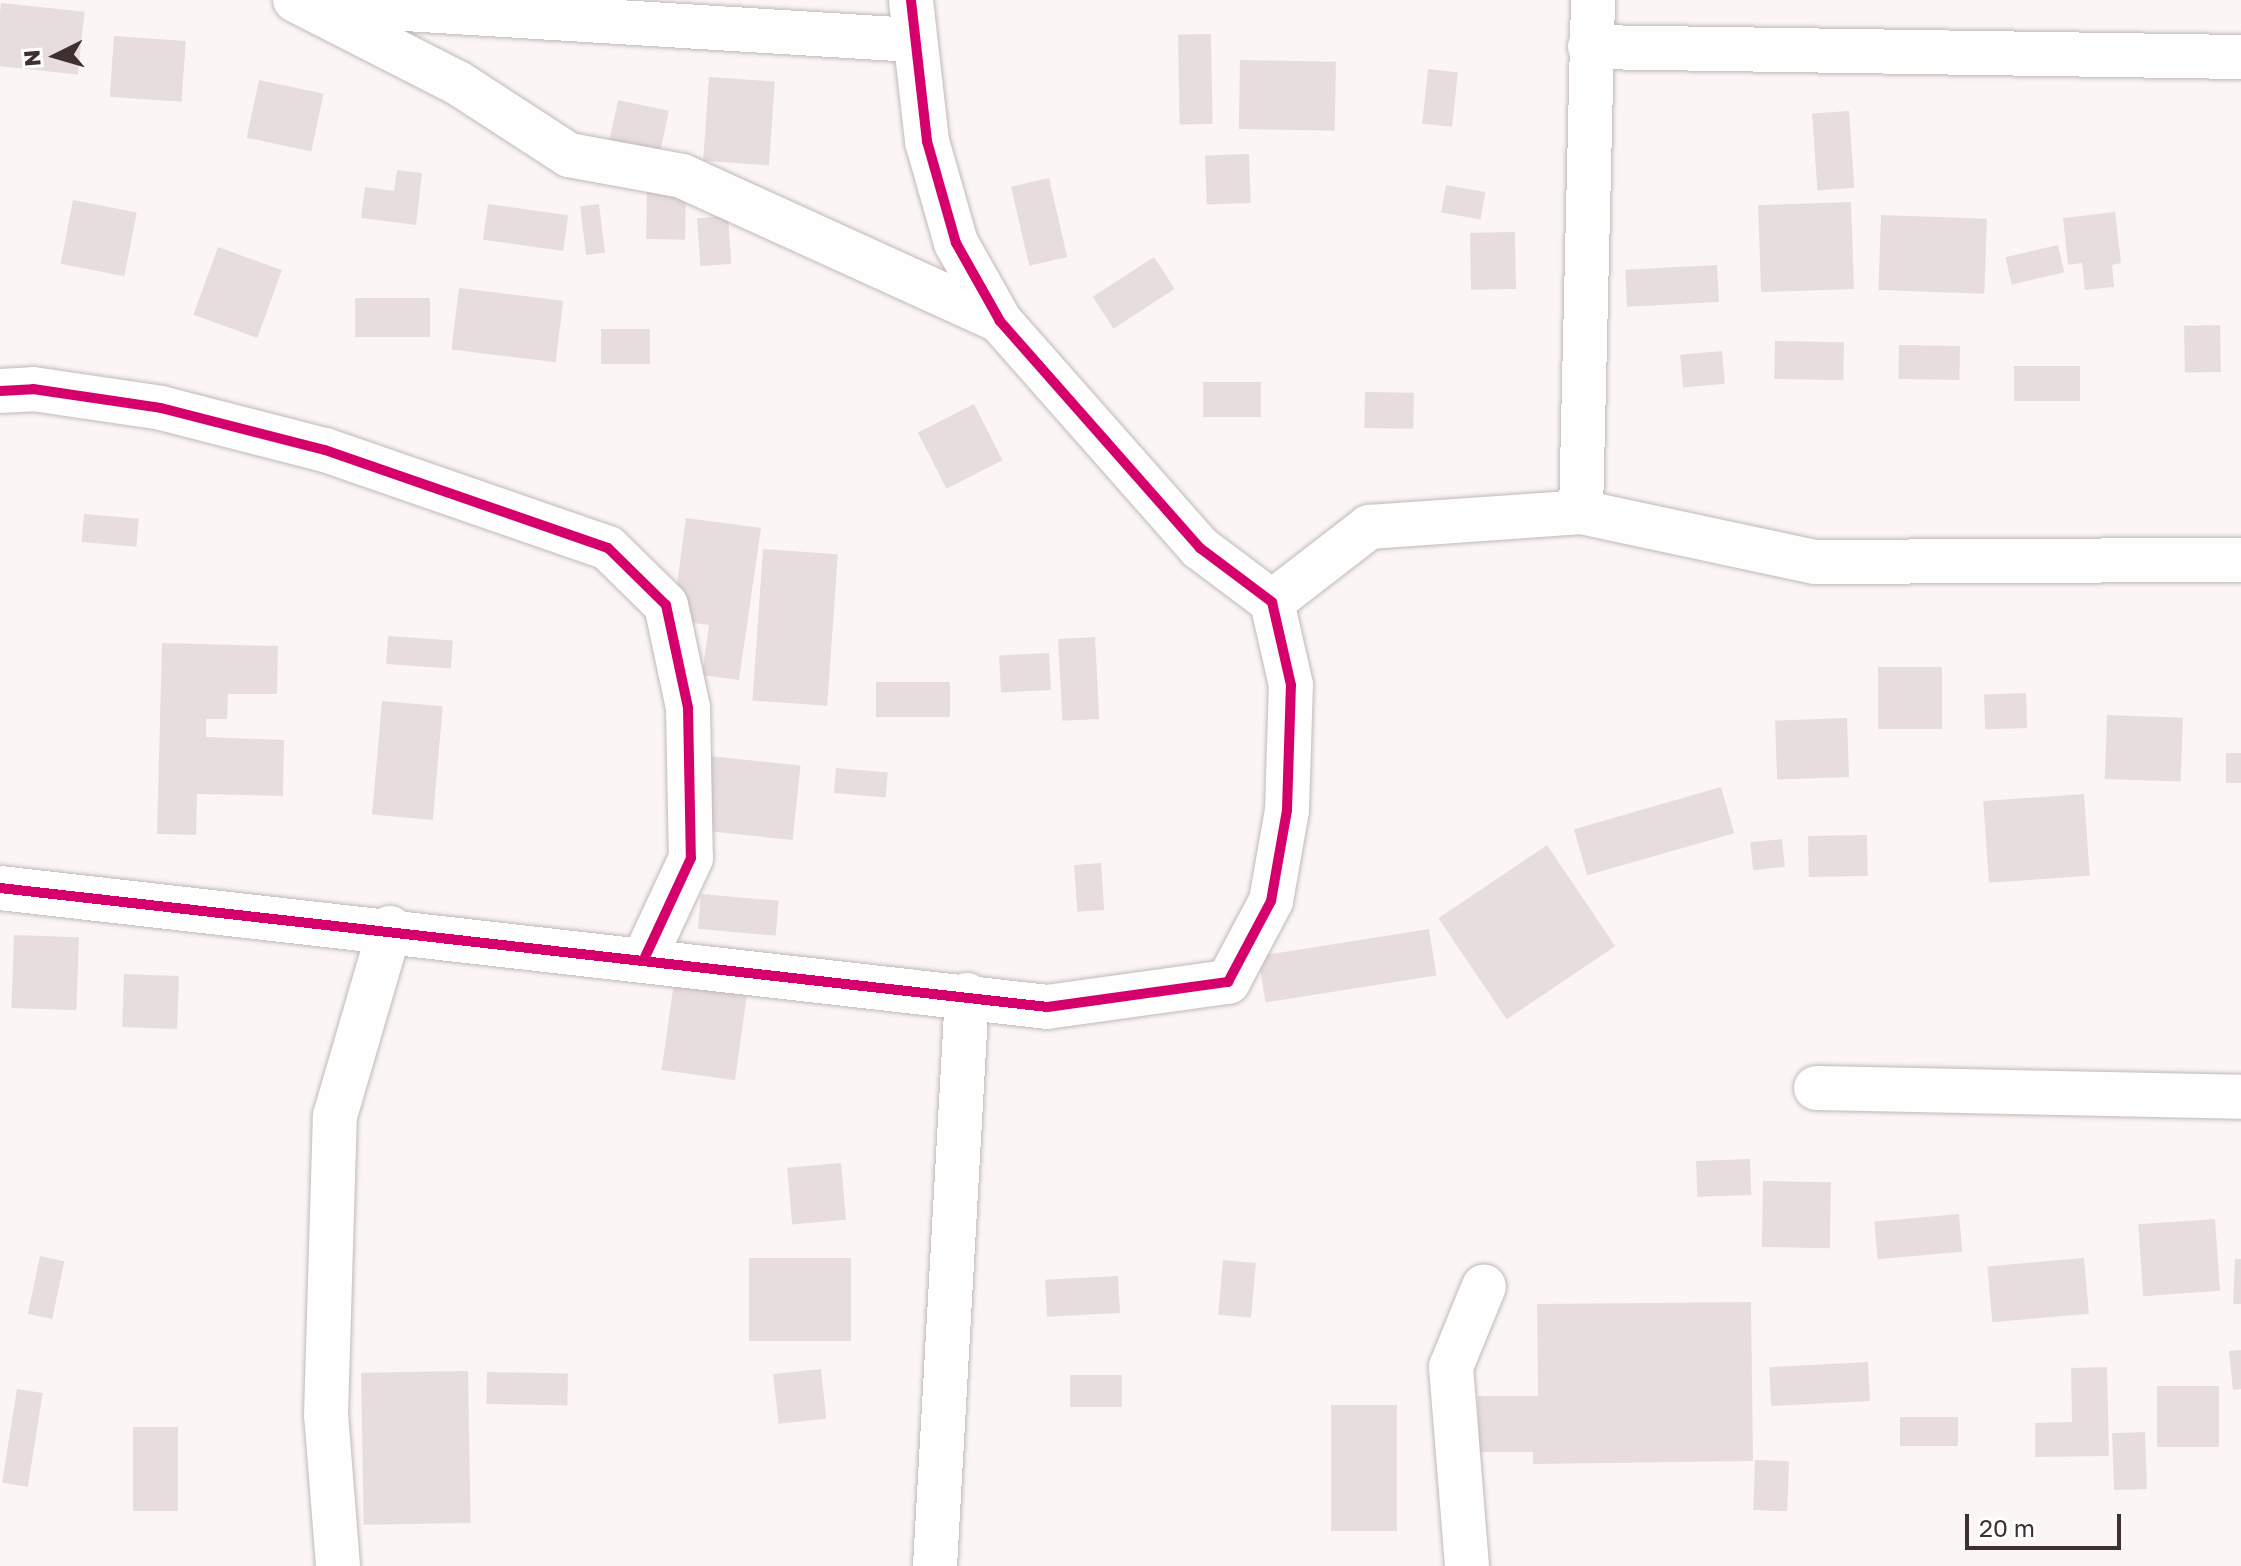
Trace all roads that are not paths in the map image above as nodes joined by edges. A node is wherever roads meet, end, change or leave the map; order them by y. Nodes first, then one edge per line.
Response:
1 (1593, 0) edge
2 (302, 2) edge
3 (912, 20) edge
4 (1590, 47) junction
5 (2241, 57) edge
6 (1000, 321) junction
7 (0, 391) edge
8 (1581, 512) junction
9 (2241, 560) edge
10 (1272, 602) junction
11 (0, 888) edge
12 (390, 928) junction
13 (645, 957) junction
14 (967, 995) junction
15 (1816, 1088) dead end
16 (2241, 1097) edge
17 (1484, 1286) dead end
18 (338, 1566) edge
19 (935, 1566) edge
20 (1467, 1566) edge

1 - 4 street
2 - 3 street
2 - 6 street
3 - 6 street
4 - 5 street
4 - 8 street
6 - 10 street
7 - 13 street
8 - 9 street
8 - 10 street
10 - 14 street
11 - 12 street
12 - 13 street
12 - 18 street
13 - 14 street
14 - 19 street
15 - 16 street
17 - 20 street

